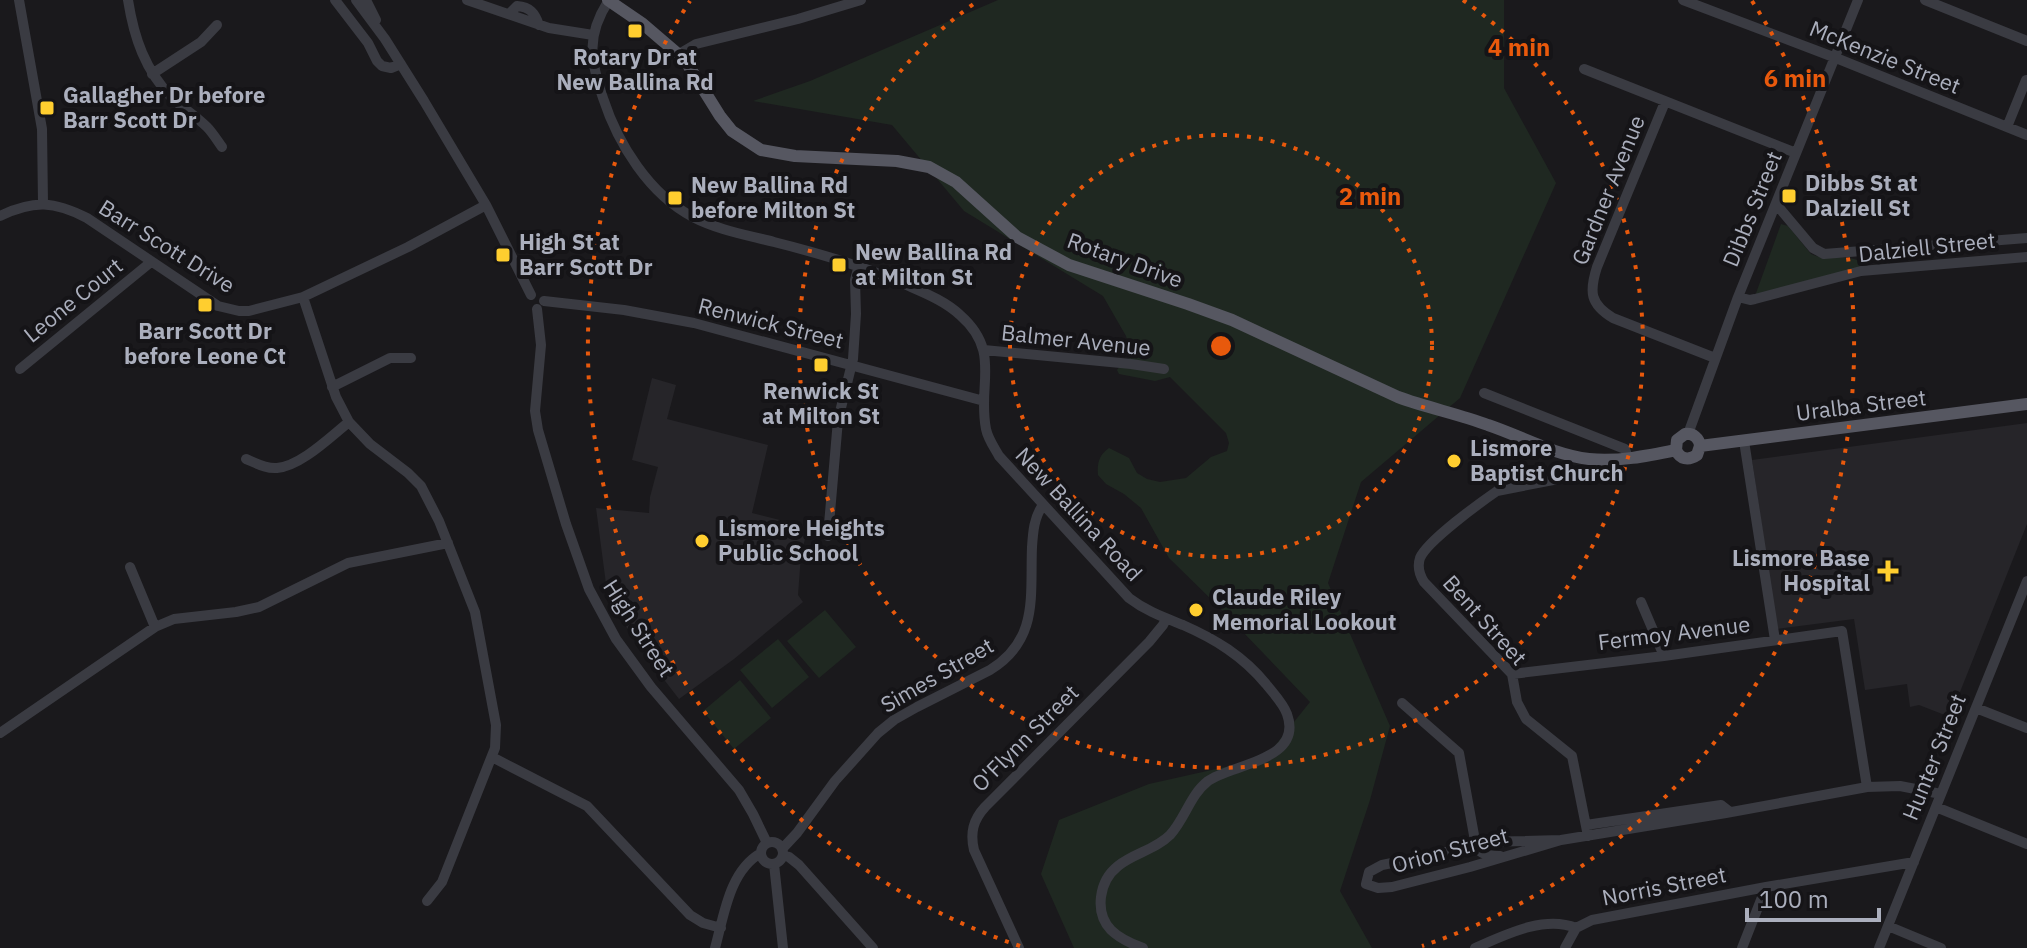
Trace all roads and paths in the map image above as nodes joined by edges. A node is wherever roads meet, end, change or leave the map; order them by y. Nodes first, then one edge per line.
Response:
1 (19, 0) edge
2 (128, 0) edge
3 (335, 0) edge
4 (356, 0) edge
5 (366, 0) edge
6 (467, 0) edge
7 (609, 0) edge
8 (623, 0) edge
9 (861, 0) edge
10 (1684, 0) edge
11 (1858, 0) edge
12 (1925, 0) edge
13 (643, 24) junction
14 (217, 25) dead end
15 (593, 35) junction
16 (385, 39) junction
17 (2027, 41) edge
18 (679, 54) junction
19 (1836, 58) junction
20 (401, 64) junction
21 (1584, 69) dead end
22 (152, 74) junction
23 (2026, 80) edge
24 (1665, 102) junction
25 (2007, 127) junction
26 (2027, 135) edge
27 (222, 147) dead end
28 (1796, 153) junction
29 (43, 203) junction
30 (1776, 204) junction
31 (486, 205) junction
32 (0, 216) edge
33 (2027, 238) edge
34 (2027, 257) edge
35 (151, 262) junction
36 (859, 265) junction
37 (303, 297) junction
38 (1738, 297) junction
39 (540, 305) junction
40 (984, 350) junction
41 (411, 358) dead end
42 (1715, 358) junction
43 (851, 364) junction
44 (20, 369) dead end
45 (1164, 369) dead end
46 (332, 387) junction
47 (1484, 393) dead end
48 (984, 401) junction
49 (2027, 404) edge
50 (349, 422) junction
51 (1688, 434) junction
52 (1744, 441) junction
53 (1700, 446) junction
54 (1676, 450) junction
55 (1628, 458) junction
56 (246, 459) dead end
57 (1603, 460) junction
58 (1497, 491) joint
59 (1043, 505) junction
60 (828, 536) dead end
61 (448, 543) junction
62 (130, 567) dead end
63 (2027, 581) edge
64 (1641, 602) dead end
65 (1166, 619) junction
66 (155, 627) junction
67 (1775, 640) junction
68 (1664, 656) junction
69 (1512, 674) junction
70 (1402, 703) dead end
71 (1976, 708) junction
72 (2027, 728) edge
73 (0, 733) edge
74 (492, 757) junction
75 (1867, 787) junction
76 (1941, 794) junction
77 (1936, 807) junction
78 (1587, 830) junction
79 (1561, 840) junction
80 (767, 843) junction
81 (2027, 844) edge
82 (1476, 846) junction
83 (782, 852) junction
84 (761, 853) junction
85 (1505, 856) junction
86 (1914, 862) junction
87 (774, 864) junction
88 (1766, 887) junction
89 (427, 901) dead end
90 (1888, 926) junction
91 (721, 928) junction
92 (1576, 928) junction
93 (715, 948) edge
94 (783, 948) edge
95 (873, 948) edge
96 (1019, 948) edge
97 (1143, 948) edge
98 (1475, 948) edge
99 (1565, 948) edge
100 (1742, 948) edge
101 (1879, 948) edge
102 (1941, 948) edge

1 - 29 street
2 - 22 street
3 - 20 street
4 - 16 street
5 - 16 street
6 - 15 street
7 - 13 main road, Rotary Drive
7 - 15 street
8 - 13 main road, Rotary Drive
9 - 18 street
10 - 19 street, McKenzie Street
11 - 19 street, Dibbs Street
12 - 17 street
13 - 18 main road, Rotary Drive
14 - 22 street
15 - 36 street
16 - 20 street
18 - 57 main road, Rotary Drive
19 - 25 street, McKenzie Street
19 - 28 street, Dibbs Street
20 - 31 street
21 - 24 street
22 - 27 street
23 - 25 street
24 - 28 street
24 - 42 street, Gardner Avenue
25 - 26 street, McKenzie Street
28 - 30 street, Dibbs Street
29 - 32 street
29 - 35 street, Barr Scott Drive
30 - 33 street, Dalziell Street
30 - 38 street, Dibbs Street
31 - 37 street, Barr Scott Drive
31 - 39 street, High Street
34 - 38 street, Dalziell Street
35 - 37 street, Barr Scott Drive
35 - 44 street, Leone Court
36 - 40 street
36 - 43 street
37 - 46 street
38 - 42 street, Dibbs Street
39 - 43 street, Renwick Street
39 - 80 street, High Street
40 - 45 street, Balmer Avenue
40 - 48 street, New Ballina Road
41 - 46 street
42 - 51 street, Dibbs Street
43 - 48 street, Renwick Street
43 - 60 street
46 - 50 street
47 - 55 street
48 - 59 street, New Ballina Road
49 - 52 main road, Uralba Street
50 - 56 street
50 - 61 street
51 - 53 main road
51 - 54 main road
52 - 53 main road, Uralba Street
52 - 67 street
53 - 54 main road, Uralba Street
54 - 55 main road, Uralba Street
55 - 57 main road, Uralba Street
57 - 58 street, Uralba Street
58 - 69 street, Bent Street
59 - 65 street, New Ballina Road
59 - 83 street, Simes Street
61 - 66 street
61 - 74 street
62 - 66 street
63 - 71 street, Hunter Street
64 - 68 street
65 - 96 street, O'Flynn Street
65 - 97 street, New Ballina Road
66 - 73 street
67 - 68 street, Fermoy Avenue
67 - 75 street, Fermoy Avenue
68 - 69 street, Fermoy Avenue
69 - 78 street, Bent Street
70 - 82 street
71 - 72 street
71 - 76 street, Hunter Street
74 - 89 street
74 - 91 street
75 - 76 street, Orion Street
75 - 78 street, Orion Street
76 - 77 street, Hunter Street
77 - 81 street
77 - 86 street, Hunter Street
78 - 79 street, Orion Street
79 - 82 street, Orion Street
79 - 85 street, Orion Street
80 - 83 street
80 - 84 street
82 - 85 street
82 - 85 street, Orion Street
83 - 87 street
83 - 95 street
84 - 87 street
84 - 91 street
86 - 88 street, Norris Street
86 - 90 street, Hunter Street
87 - 94 street
88 - 92 street, Norris Street
88 - 100 street
90 - 101 street, Hunter Street
90 - 102 street
91 - 93 street
92 - 98 street, Norris Street
92 - 99 street

